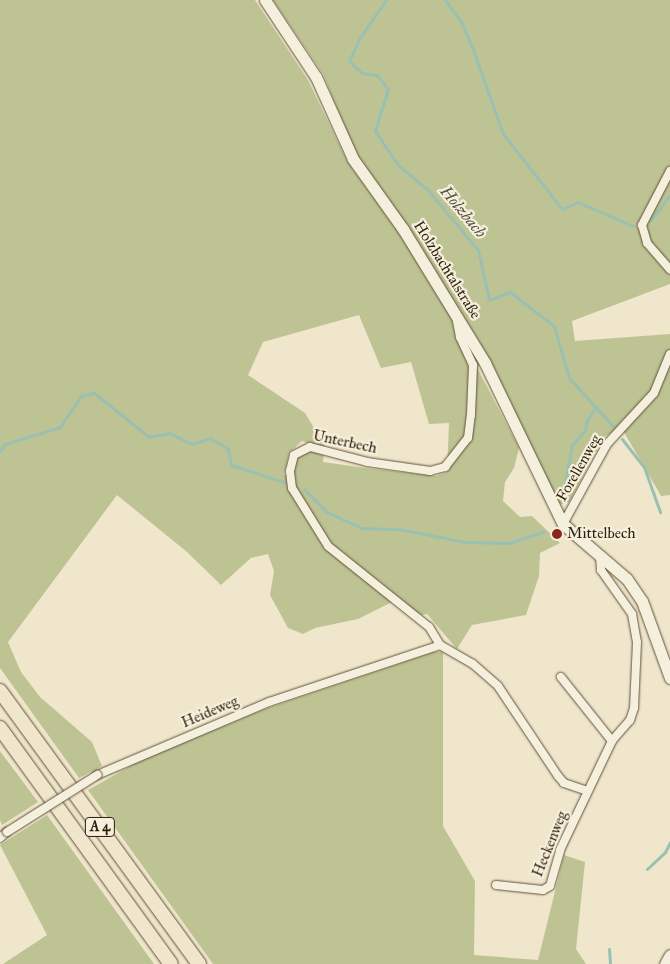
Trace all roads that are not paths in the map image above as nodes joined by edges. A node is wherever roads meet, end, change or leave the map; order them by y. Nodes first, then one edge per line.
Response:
1 (266, 0) edge
2 (670, 171) edge
3 (670, 270) edge
4 (455, 310) junction
5 (670, 354) edge
6 (563, 524) junction
7 (600, 556) junction
8 (443, 646) junction
9 (561, 677) dead end
10 (670, 678) edge
11 (0, 691) edge
12 (0, 728) edge
13 (612, 741) junction
14 (587, 791) junction
15 (0, 838) edge
16 (496, 885) dead end
17 (670, 955) edge
18 (171, 964) edge
19 (199, 964) edge
20 (665, 964) edge

1 - 4 street, Holzbachtalstraße
2 - 3 street
4 - 6 street, Holzbachtalstraße
4 - 8 street, Unterbech
5 - 6 street, Forellenweg
6 - 7 street, Holzbachtalstraße
7 - 10 street, Holzbachtalstraße
7 - 13 street
8 - 14 street
8 - 15 street, Heideweg, bridge
9 - 13 street
11 - 19 highway, A 4
12 - 18 highway, A 4
13 - 14 street
14 - 16 street, Heckenweg
17 - 20 street

